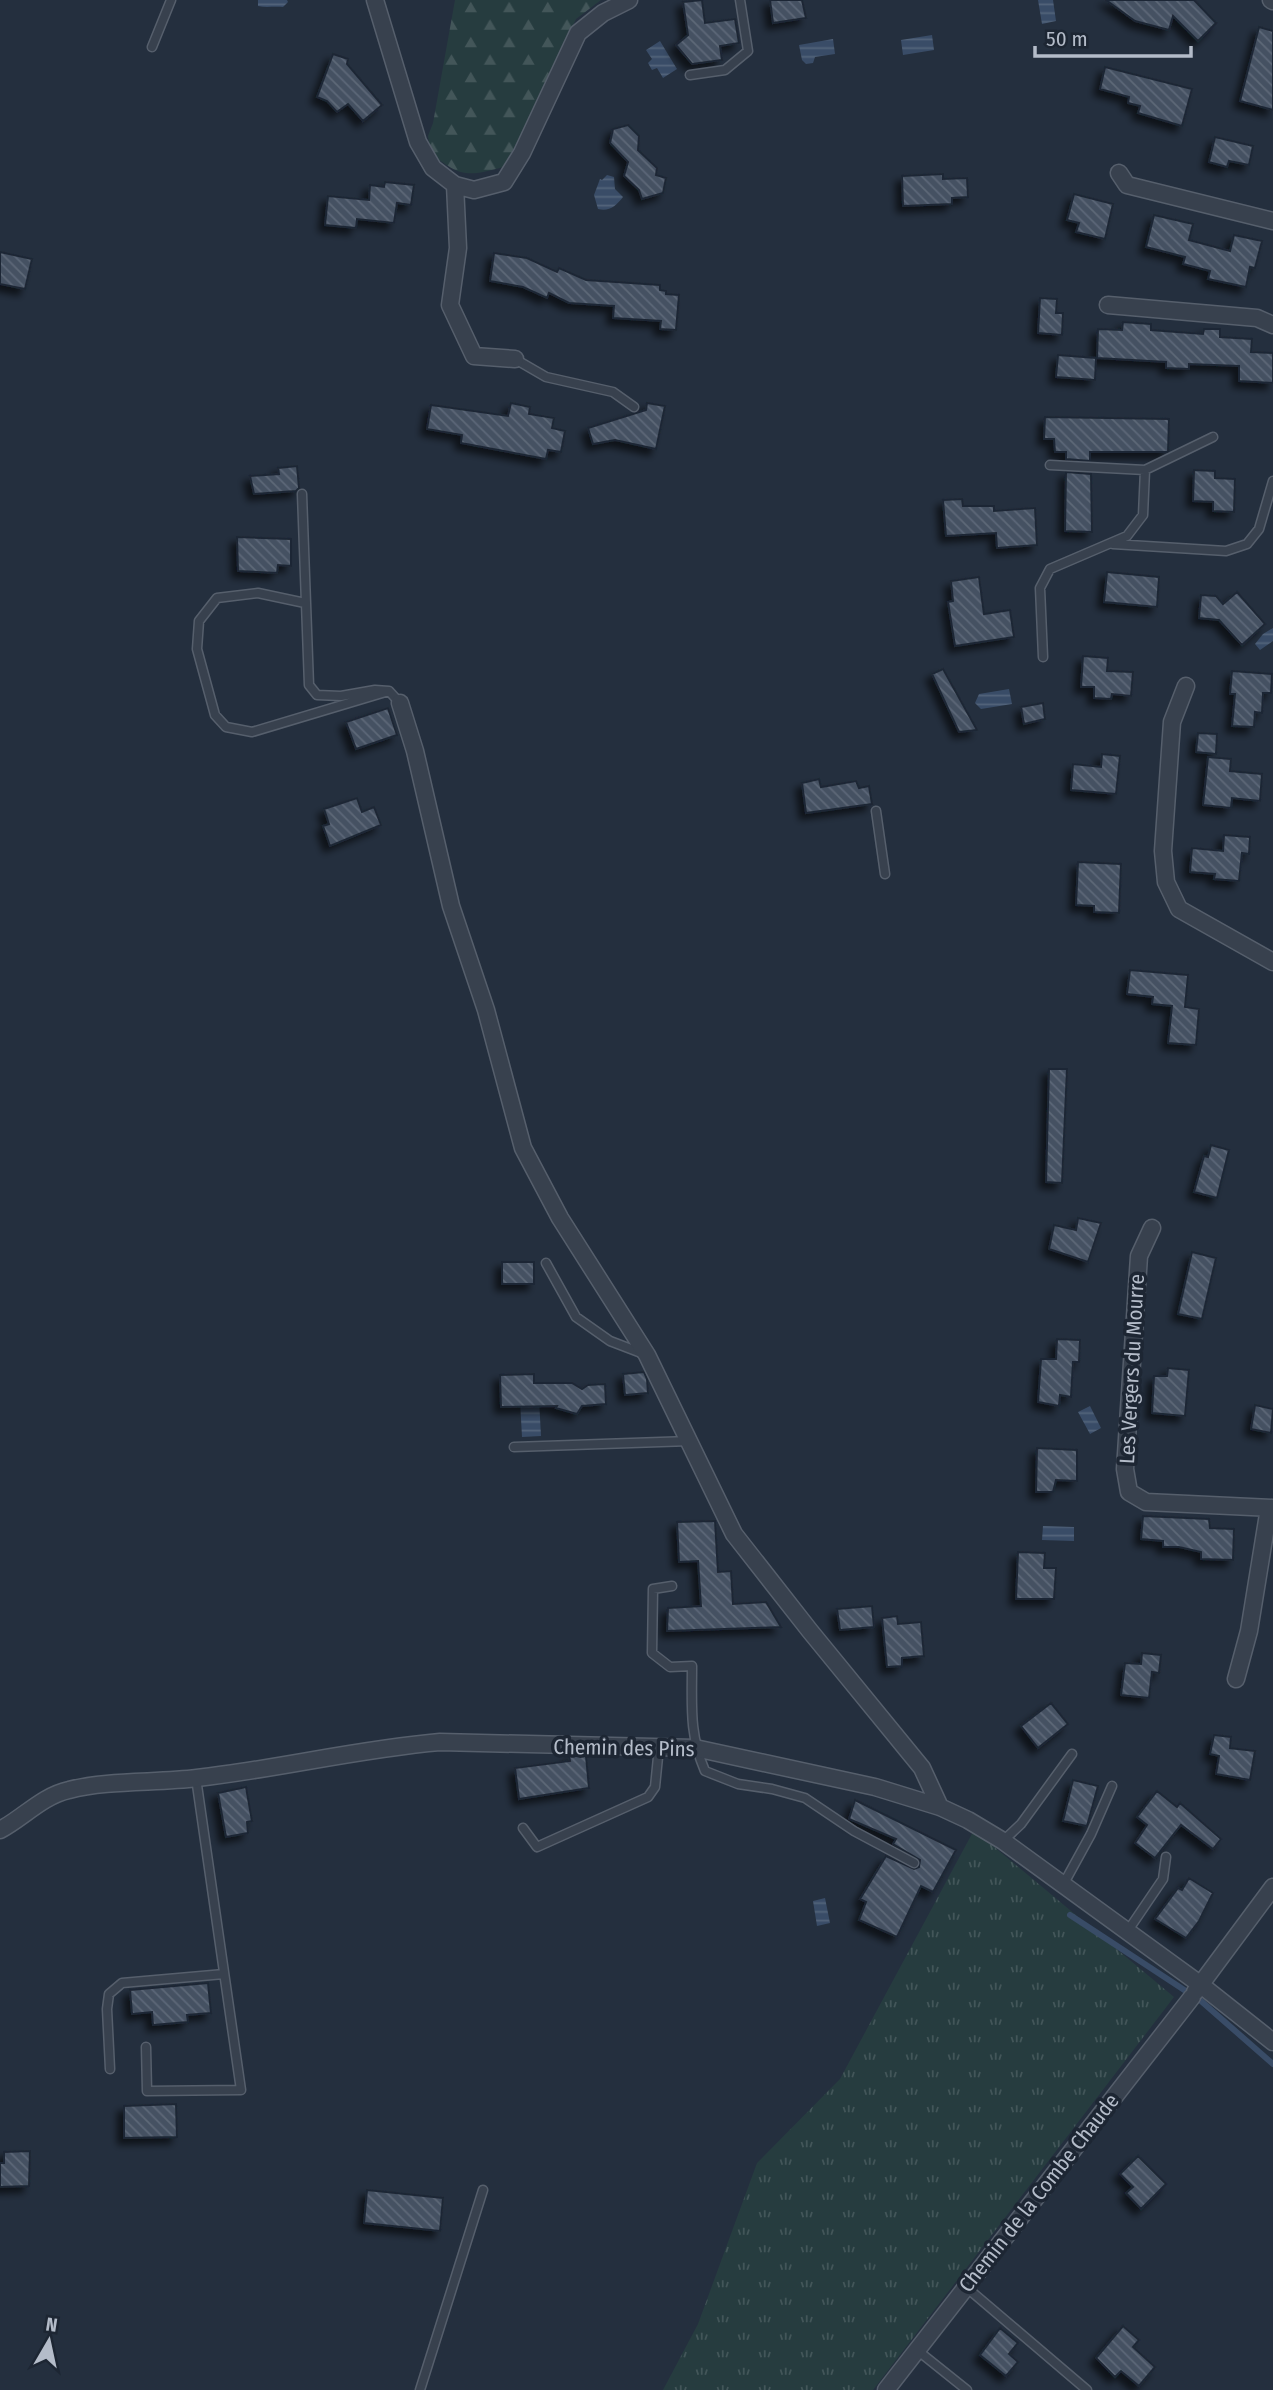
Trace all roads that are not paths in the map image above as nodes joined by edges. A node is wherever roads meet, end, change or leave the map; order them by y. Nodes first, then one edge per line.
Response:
1 (171, 0) edge
2 (375, 0) edge
3 (629, 0) edge
4 (740, 0) edge
5 (152, 47) dead end
6 (690, 75) dead end
7 (1119, 173) dead end
8 (455, 185) junction
9 (1273, 220) edge
10 (1108, 305) dead end
11 (1273, 325) edge
12 (515, 359) joint
13 (634, 407) dead end
14 (1213, 437) dead end
15 (1050, 465) dead end
16 (1145, 470) junction
17 (1273, 481) edge
18 (302, 494) dead end
19 (1110, 544) junction
20 (306, 603) junction
21 (1043, 657) dead end
22 (1186, 686) dead end
23 (394, 697) junction
24 (877, 811) dead end
25 (885, 874) dead end
26 (1273, 962) edge
27 (1152, 1228) dead end
28 (546, 1263) dead end
29 (647, 1355) junction
30 (690, 1441) junction
31 (514, 1447) dead end
32 (1271, 1508) edge
33 (671, 1586) dead end
34 (1236, 1679) dead end
35 (659, 1747) junction
36 (695, 1748) junction
37 (1072, 1754) dead end
38 (196, 1779) junction
39 (1112, 1786) dead end
40 (940, 1807) junction
41 (523, 1828) dead end
42 (0, 1830) edge
43 (1003, 1841) junction
44 (1166, 1857) dead end
45 (914, 1863) dead end
46 (1063, 1885) junction
47 (1273, 1887) edge
48 (1127, 1932) junction
49 (224, 1974) junction
50 (1196, 1992) junction
51 (1273, 2042) edge
52 (146, 2047) dead end
53 (110, 2069) dead end
54 (483, 2190) dead end
55 (966, 2287) junction
56 (917, 2350) junction
57 (420, 2390) edge
58 (886, 2390) edge
59 (967, 2390) edge
60 (1087, 2390) edge

1 - 5 lane
2 - 8 street
3 - 8 street
4 - 6 lane
7 - 9 street
8 - 12 street
10 - 11 street
12 - 13 lane
14 - 16 lane
15 - 16 lane
16 - 19 lane
17 - 19 lane
18 - 20 lane
19 - 21 lane
20 - 23 lane
20 - 23 lane
22 - 26 street
23 - 29 street
24 - 25 lane
27 - 32 street, Les Vergers du Mourre
28 - 29 lane
29 - 30 street
30 - 31 lane
30 - 40 street
32 - 34 street
33 - 36 lane
35 - 36 street, Chemin des Pins
35 - 38 street, Chemin des Pins
35 - 41 lane
36 - 40 street, Chemin des Pins
36 - 45 lane
37 - 43 lane
38 - 42 street, Chemin des Pins
38 - 49 lane
39 - 46 lane
40 - 43 street, Chemin des Pins
43 - 46 street, Chemin des Pins
44 - 48 lane
46 - 48 street, Chemin des Pins
47 - 50 street, Chemin de la Combe Chaude
48 - 50 street, Chemin des Pins
49 - 52 lane
49 - 53 lane
50 - 51 street, Chemin des Pins
50 - 55 street, Chemin de la Combe Chaude
54 - 57 lane
55 - 56 street, Chemin de la Combe Chaude
55 - 60 lane
56 - 58 street, Chemin de la Combe Chaude
56 - 59 lane

